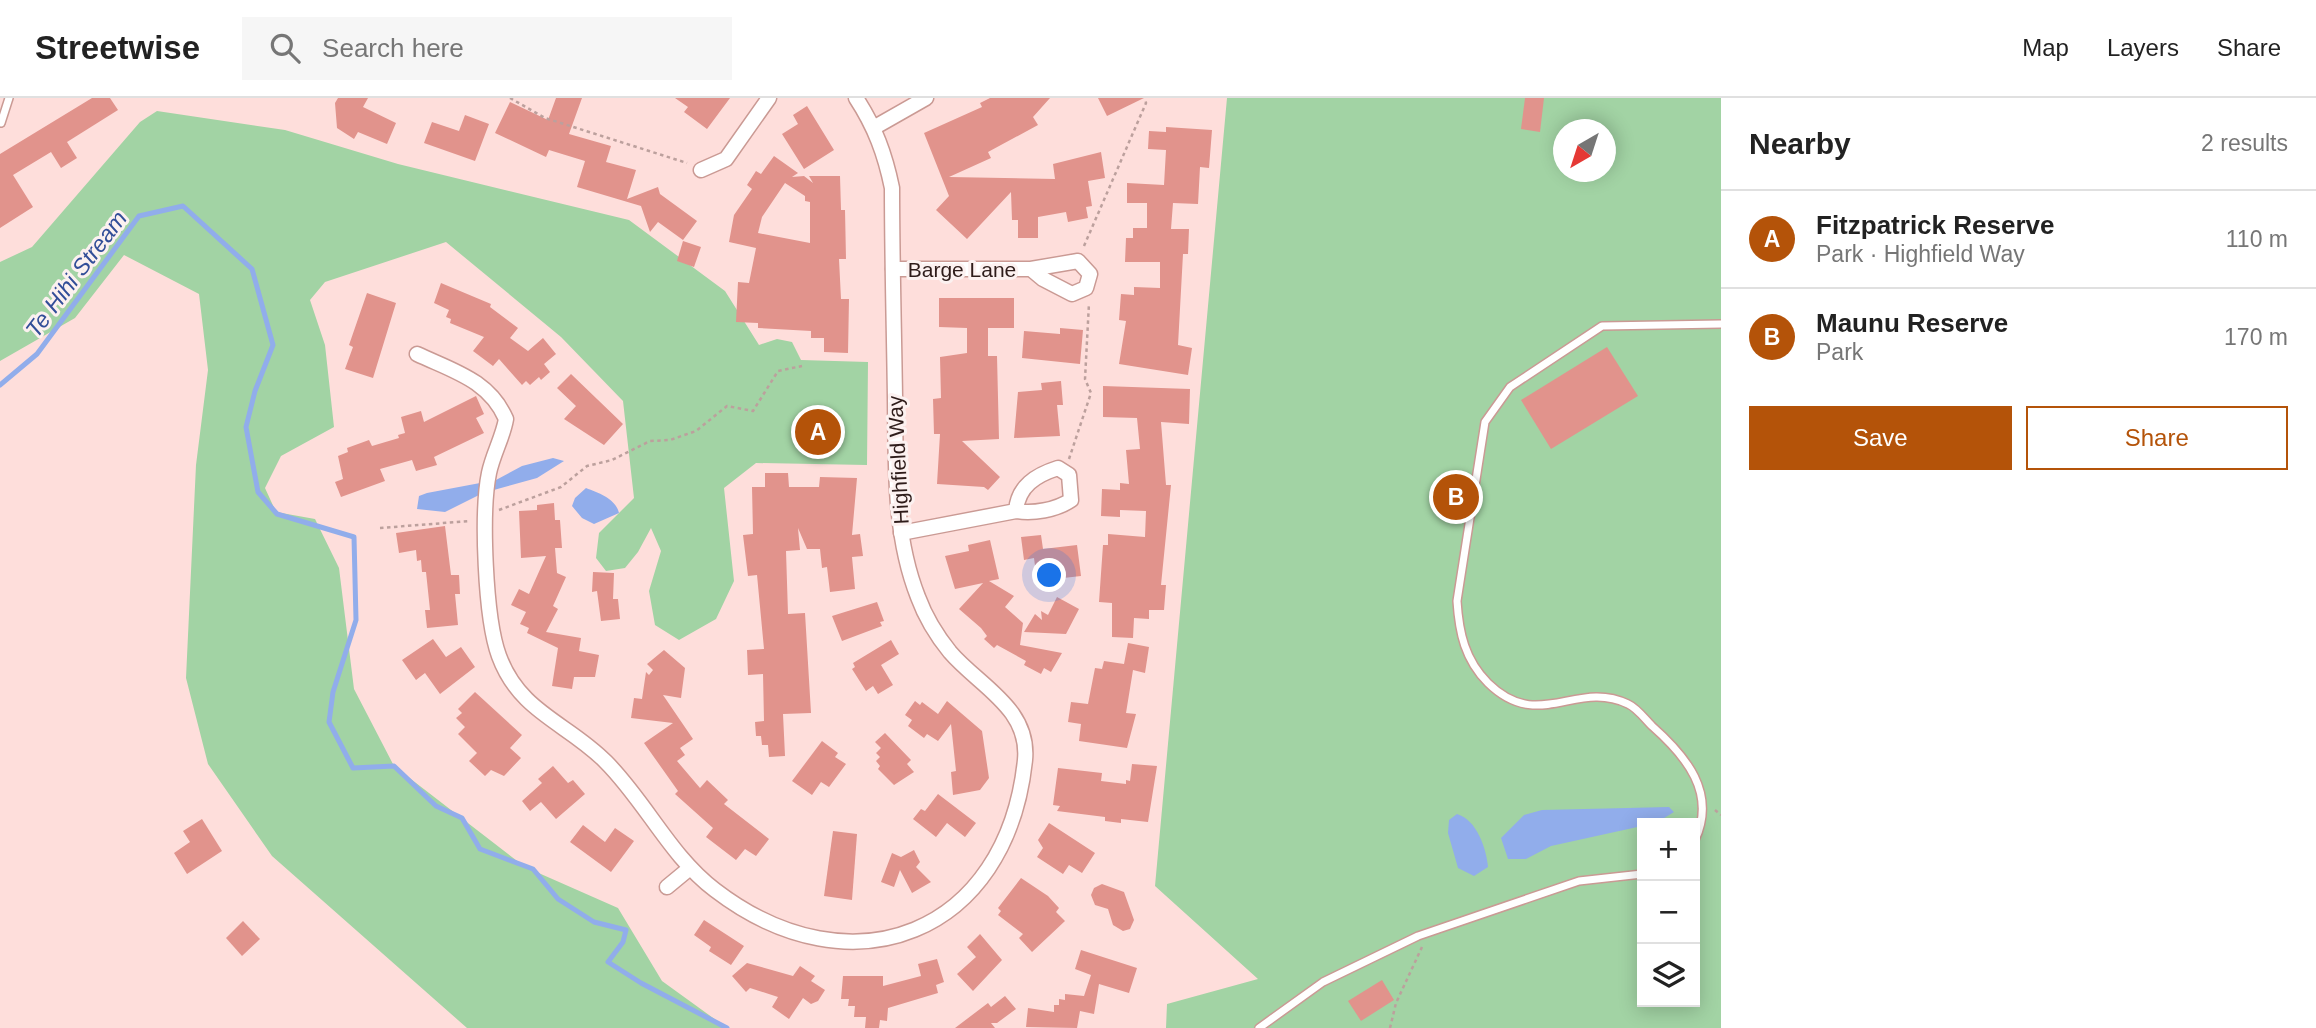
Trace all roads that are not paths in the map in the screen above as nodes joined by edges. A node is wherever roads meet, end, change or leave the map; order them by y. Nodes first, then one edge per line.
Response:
1 (9, 98) edge
2 (769, 98) edge
3 (856, 98) edge
4 (926, 98) edge
5 (1, 123) edge
6 (874, 127) junction
7 (701, 170) road end
8 (1031, 269) junction
9 (892, 270) junction
10 (1721, 324) edge
11 (417, 354) dead end
12 (1016, 511) junction
13 (901, 533) junction
14 (1700, 829) edge
15 (690, 868) junction
16 (1637, 875) edge
17 (667, 887) dead end
18 (1259, 1028) edge

1 - 5 lane
2 - 7 street
3 - 6 street, Highfield Way
4 - 6 street
6 - 9 street, Highfield Way
8 - 8 street, Barge Lane
8 - 9 street, Barge Lane
9 - 13 street, Highfield Way
10 - 14 lane
11 - 15 street, Highfield Way
12 - 12 street
12 - 13 street
13 - 15 street, Highfield Way
15 - 17 street
16 - 18 lane

